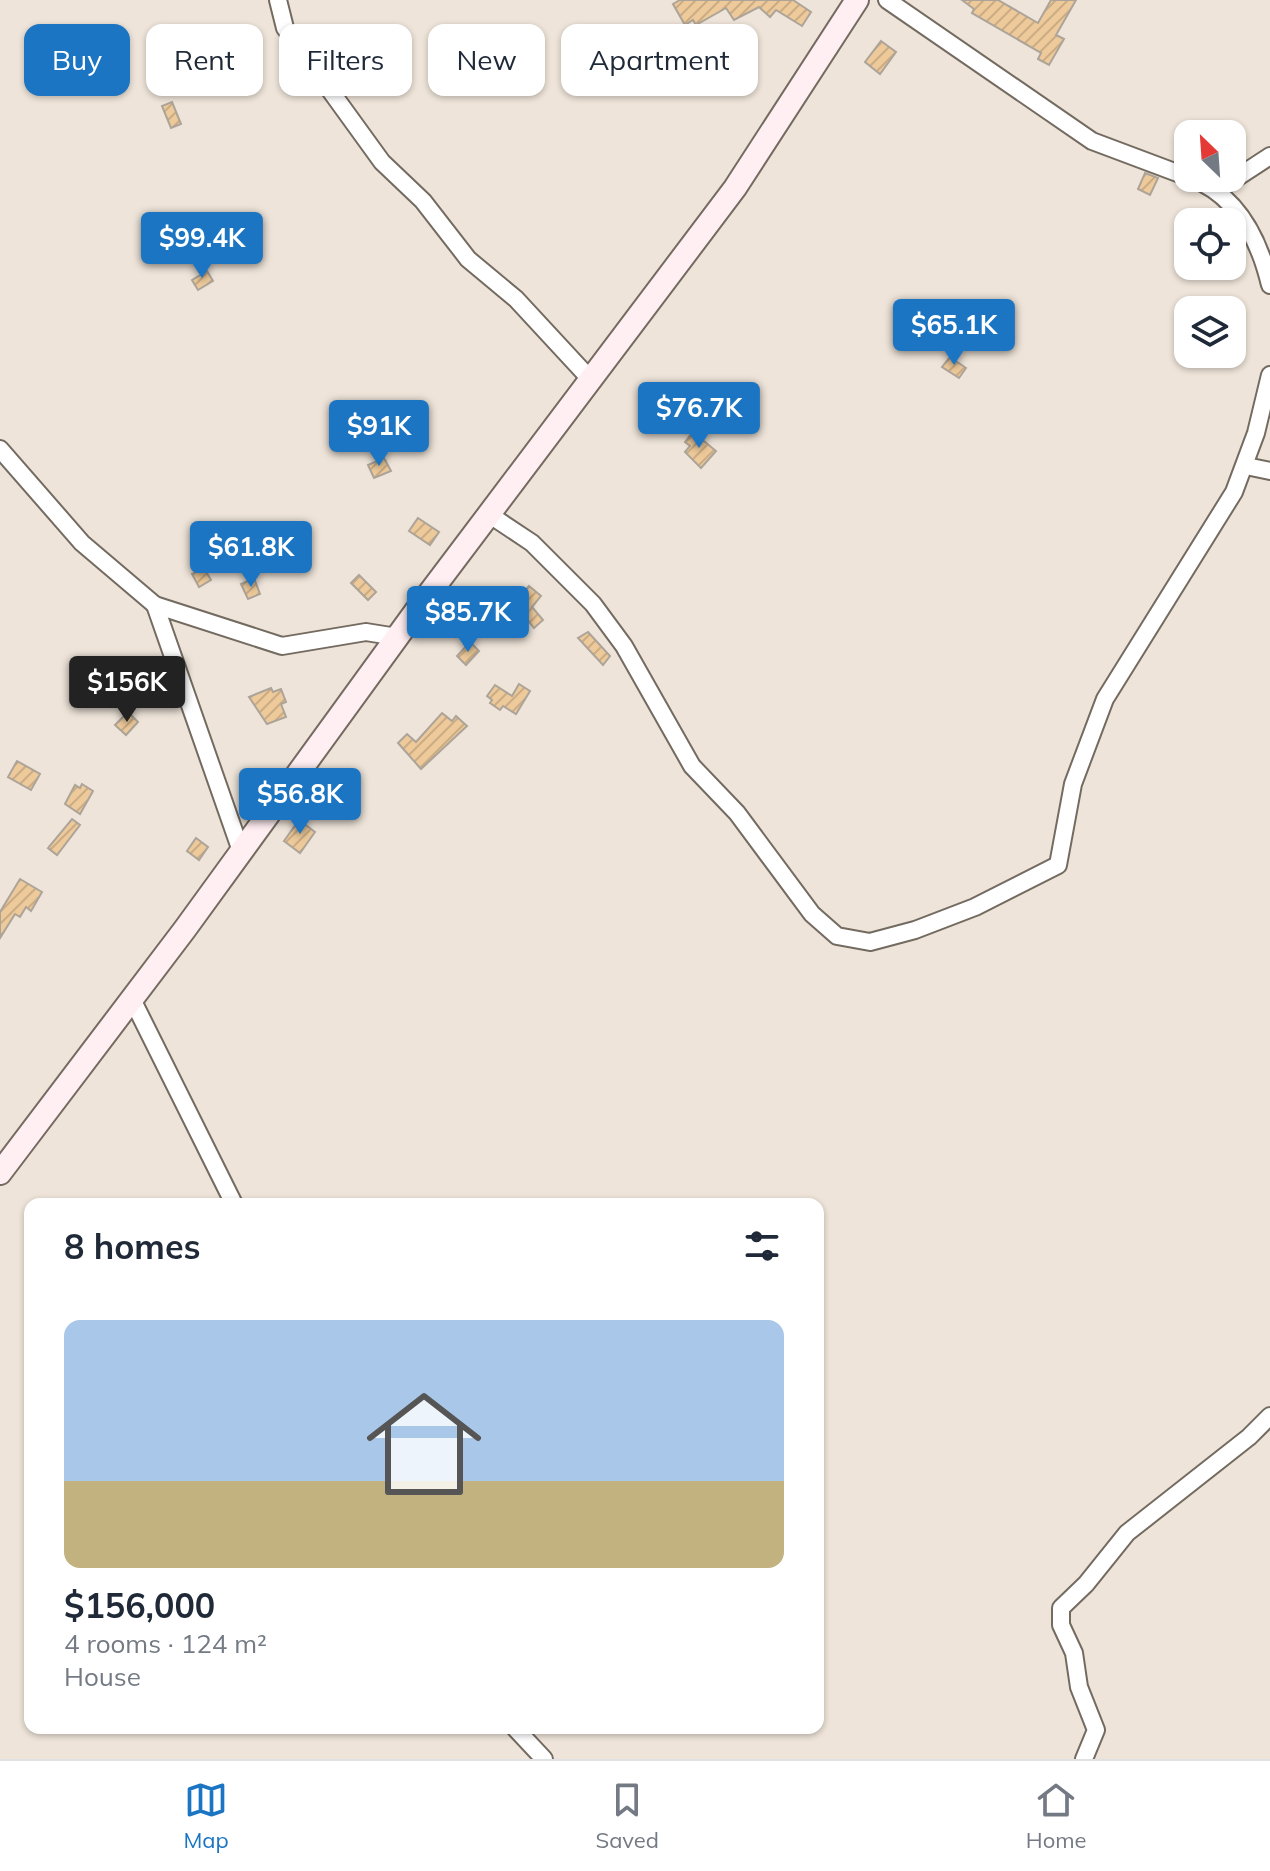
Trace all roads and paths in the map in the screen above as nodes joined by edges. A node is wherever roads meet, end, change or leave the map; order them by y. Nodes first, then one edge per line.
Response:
1 (278, 0) edge
2 (857, 0) edge
3 (887, 0) edge
4 (1270, 156) edge
5 (1174, 171) edge
6 (1246, 172) edge
7 (1220, 192) edge
8 (1270, 285) edge
9 (1270, 375) edge
10 (591, 380) junction
11 (0, 449) edge
12 (1246, 466) junction
13 (1270, 471) edge
14 (490, 515) junction
15 (155, 605) junction
16 (397, 637) junction
17 (241, 851) junction
18 (132, 999) junction
19 (0, 1173) edge
20 (231, 1198) edge
21 (1270, 1416) edge
22 (521, 1734) edge
23 (544, 1759) edge
24 (1084, 1759) edge

1 - 10 street
2 - 10 street
3 - 5 street
4 - 6 street
7 - 8 street
9 - 12 street
10 - 14 street
11 - 15 street
12 - 13 street
12 - 14 street
14 - 16 street
15 - 16 street
15 - 17 street
16 - 17 street
17 - 18 street
18 - 19 street
18 - 20 street
21 - 24 street
22 - 23 street

